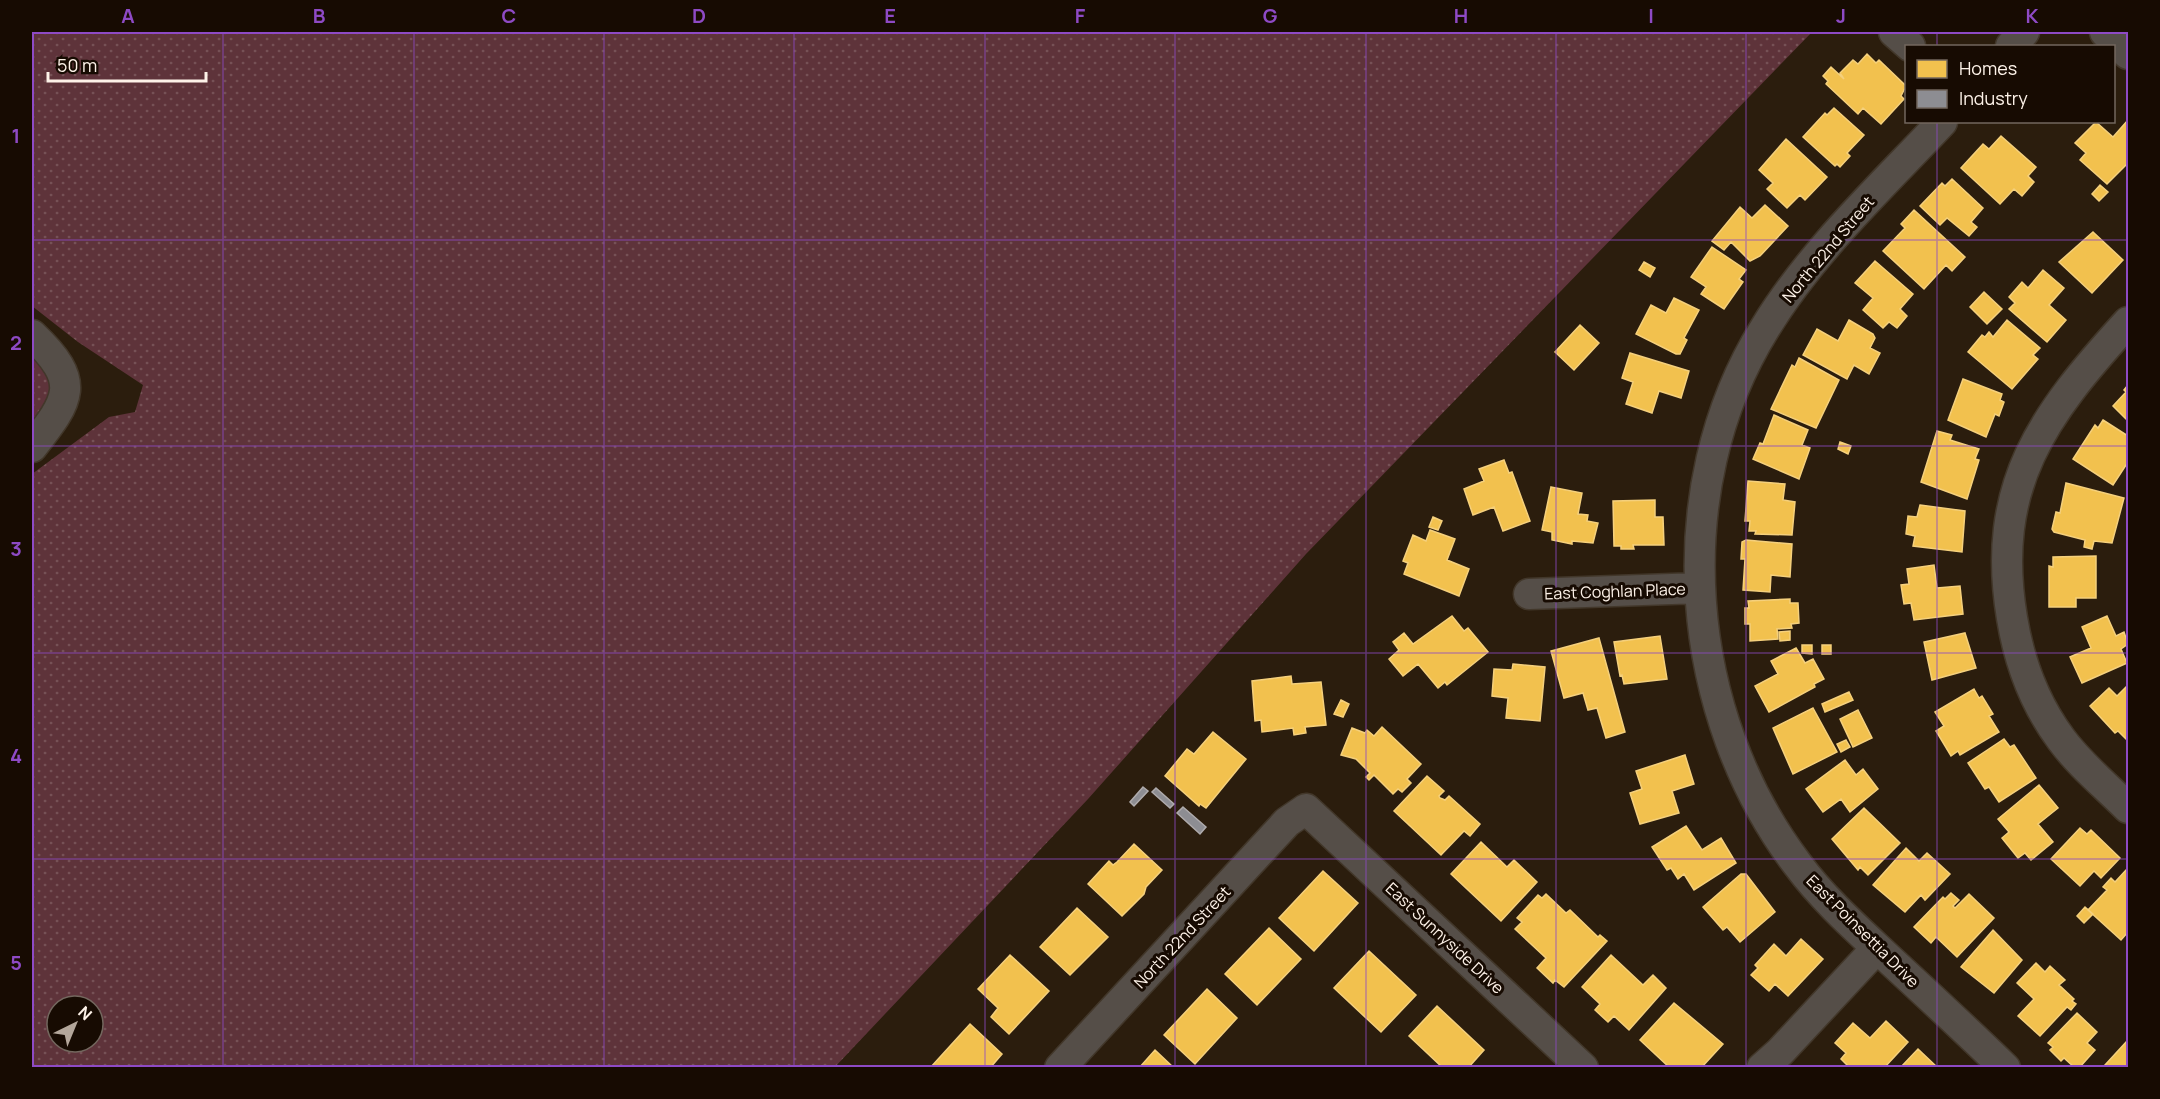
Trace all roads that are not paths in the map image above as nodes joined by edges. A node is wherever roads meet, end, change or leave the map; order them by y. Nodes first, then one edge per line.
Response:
1 (1894, 32) edge
2 (2024, 32) edge
3 (2105, 32) edge
4 (1909, 45) edge
5 (2012, 45) edge
6 (2128, 54) edge
7 (1941, 123) edge
8 (2128, 322) edge
9 (32, 335) edge
10 (32, 447) edge
11 (1701, 529) joint
12 (1700, 588) junction
13 (1529, 594) dead end
14 (2128, 808) edge
15 (1306, 809) joint
16 (1877, 948) junction
17 (1060, 1068) edge
18 (1583, 1068) edge
19 (1762, 1068) edge
20 (2005, 1068) edge

1 - 4 street
2 - 5 street
3 - 6 street
7 - 11 street, North 22nd Street
8 - 14 street
9 - 10 street
11 - 12 street, East Poinsettia Drive
12 - 13 street, East Coghlan Place
12 - 16 street, East Poinsettia Drive
15 - 17 street, North 22nd Street
15 - 18 street, East Sunnyside Drive
16 - 19 street
16 - 20 street, East Poinsettia Drive

